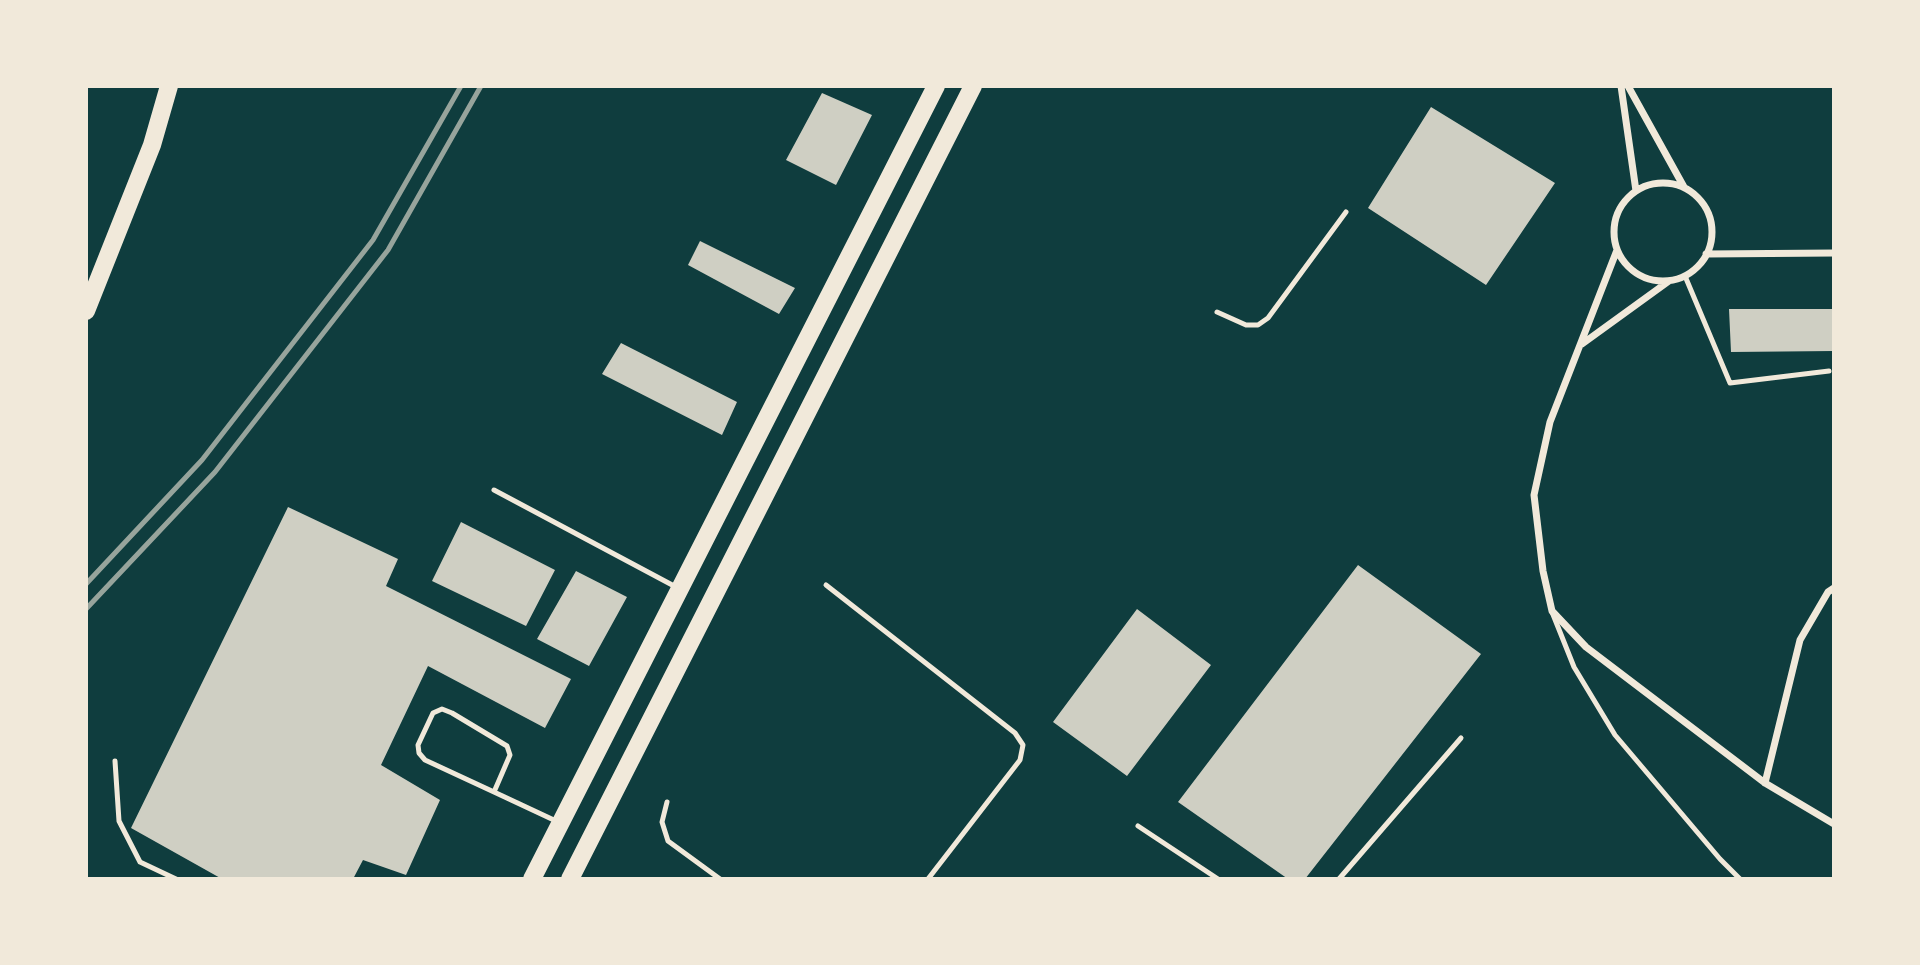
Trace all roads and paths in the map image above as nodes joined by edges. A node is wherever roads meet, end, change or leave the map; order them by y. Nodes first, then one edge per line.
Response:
1 (169, 86) edge
2 (936, 86) edge
3 (973, 86) edge
4 (1620, 86) edge
5 (1628, 86) edge
6 (1684, 188) junction
7 (1636, 191) junction
8 (1346, 212) dead end
9 (1617, 250) junction
10 (1834, 253) edge
11 (1706, 254) junction
12 (1685, 276) junction
13 (1670, 281) junction
14 (86, 311) edge
15 (1217, 312) dead end
16 (1582, 344) junction
17 (1829, 371) dead end
18 (494, 490) dead end
19 (827, 585) dead end
20 (679, 588) junction
21 (1834, 588) edge
22 (1552, 611) junction
23 (1461, 738) dead end
24 (116, 761) dead end
25 (1765, 783) junction
26 (494, 792) junction
27 (667, 802) dead end
28 (559, 822) junction
29 (1834, 824) edge
30 (1138, 826) dead end
31 (176, 879) edge
32 (532, 879) edge
33 (570, 879) edge
34 (720, 879) edge
35 (928, 879) edge
36 (1217, 879) edge
37 (1339, 879) edge
38 (1740, 879) edge

1 - 14 main road
2 - 20 main road
3 - 33 main road
4 - 7 street
5 - 6 street
6 - 7 street
6 - 11 street
7 - 9 street
8 - 15 lane
9 - 13 street
9 - 16 street
10 - 11 street
11 - 12 street
12 - 13 street
12 - 17 lane
13 - 16 street
16 - 22 street
18 - 20 lane
19 - 35 lane
20 - 28 main road
21 - 25 street
22 - 25 street
22 - 38 lane
23 - 37 lane
24 - 31 lane
25 - 29 street
26 - 26 lane
26 - 28 lane
27 - 34 lane
28 - 32 main road
30 - 36 lane

